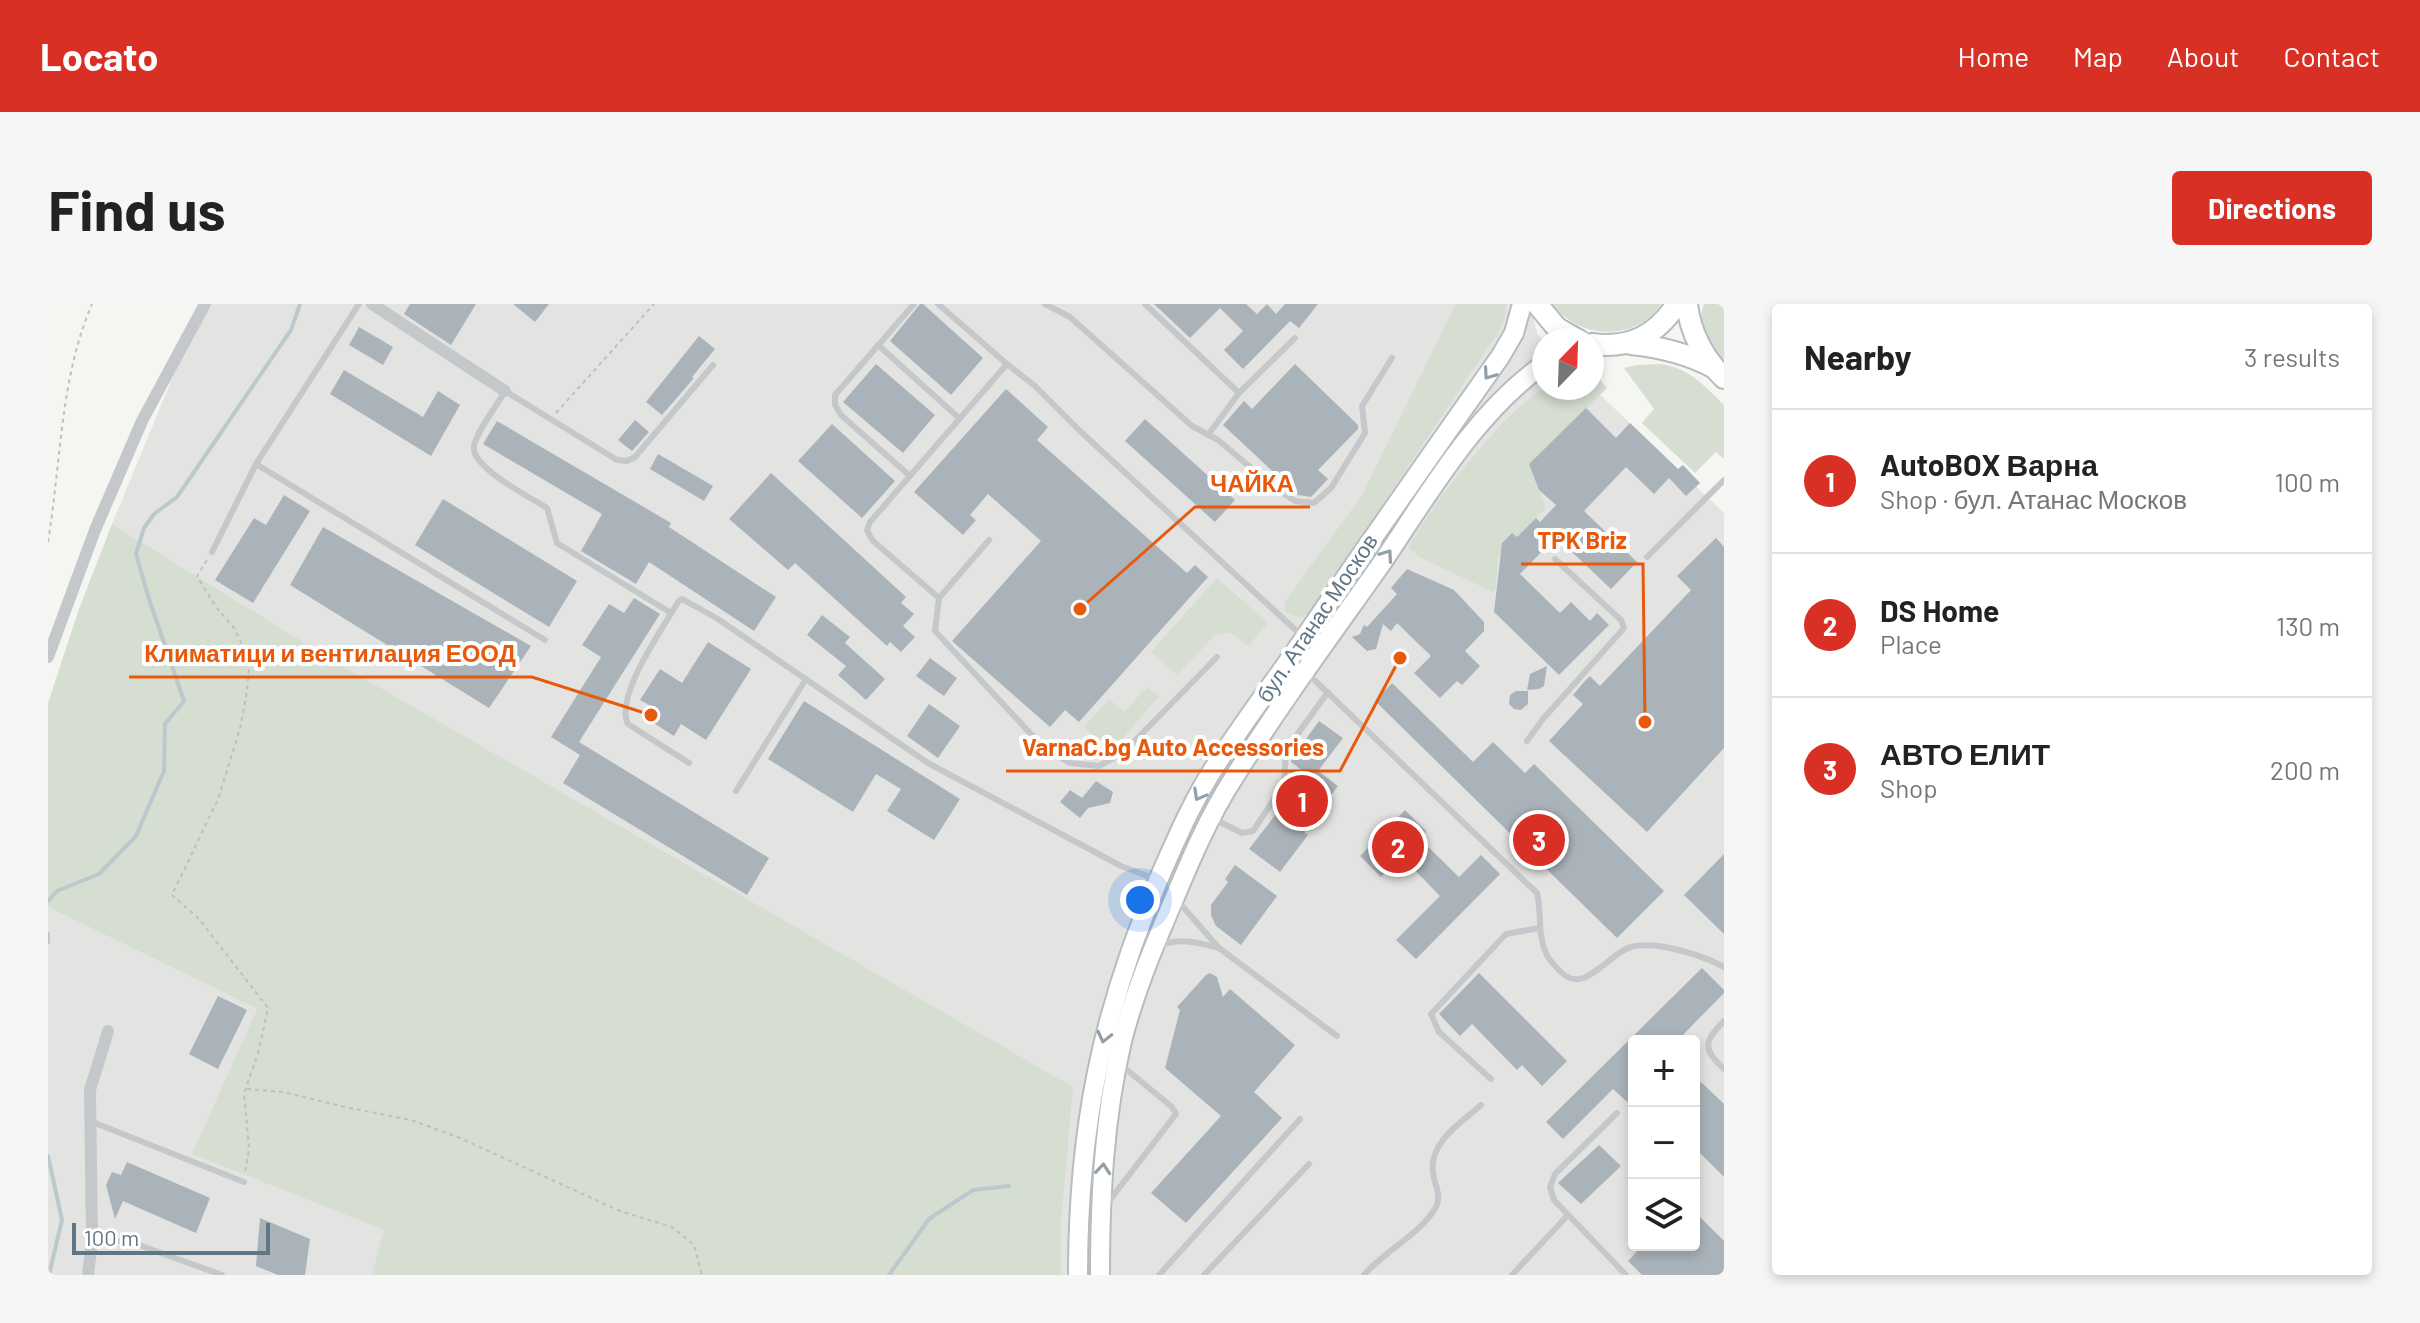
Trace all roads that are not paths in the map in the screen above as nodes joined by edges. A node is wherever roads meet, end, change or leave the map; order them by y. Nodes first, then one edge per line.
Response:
1 (205, 304) edge
2 (359, 304) edge
3 (372, 304) edge
4 (914, 304) edge
5 (938, 304) edge
6 (1045, 304) edge
7 (1145, 304) edge
8 (1522, 304) edge
9 (1537, 304) edge
10 (1677, 304) edge
11 (1687, 304) edge
12 (1557, 328) edge
13 (1295, 338) dead end
14 (1627, 343) junction
15 (878, 345) junction
16 (1604, 345) edge
17 (1392, 358) dead end
18 (1007, 364) junction
19 (713, 365) dead end
20 (1718, 372) edge
21 (1532, 374) edge
22 (505, 391) junction
23 (1239, 393) junction
24 (959, 418) junction
25 (1208, 435) junction
26 (256, 464) junction
27 (910, 476) junction
28 (1724, 480) edge
29 (989, 540) dead end
30 (212, 552) road end
31 (1647, 557) dead end
32 (1555, 559) dead end
33 (939, 598) junction
34 (671, 613) junction
35 (1304, 638) junction
36 (545, 640) dead end
37 (1317, 655) junction
38 (48, 657) edge
39 (1217, 657) dead end
40 (1306, 671) junction
41 (806, 679) junction
42 (1328, 692) junction
43 (1527, 741) dead end
44 (689, 763) dead end
45 (736, 791) dead end
46 (1211, 817) junction
47 (1158, 880) junction
48 (1175, 897) junction
49 (1539, 928) junction
50 (1219, 948) junction
51 (1153, 950) junction
52 (1724, 967) edge
53 (1724, 1021) edge
54 (108, 1031) dead end
55 (1337, 1036) dead end
56 (1118, 1063) junction
57 (1724, 1069) edge
58 (1491, 1079) dead end
59 (1481, 1105) dead end
60 (1617, 1113) dead end
61 (1300, 1119) dead end
62 (90, 1121) junction
63 (1309, 1164) dead end
64 (244, 1182) road end
65 (1100, 1213) junction
66 (1568, 1215) junction
67 (92, 1241) junction
68 (88, 1275) edge
69 (222, 1275) edge
70 (1078, 1275) edge
71 (1100, 1275) edge
72 (1159, 1275) edge
73 (1204, 1275) edge
74 (1364, 1275) edge
75 (1512, 1275) edge
76 (1626, 1275) edge

1 - 38 street
2 - 26 lane
3 - 22 street
4 - 15 lane
5 - 18 lane
6 - 25 lane
7 - 23 lane
8 -> 35 main road, бул. Атанас Москов
9 - 12 main road
10 - 14 main road
11 - 20 main road
13 - 23 lane
14 - 16 main road
14 - 20 main road
15 - 24 lane
15 - 27 lane
17 - 25 lane
18 - 24 lane
18 - 35 lane
19 - 22 lane
37 -> 21 main road, бул. Атанас Москов
22 - 34 lane
23 - 25 lane
24 - 27 lane
26 - 30 lane
26 - 36 lane
27 - 33 lane
28 - 31 lane
29 - 33 lane
32 - 43 lane
33 - 39 lane
34 - 41 lane
34 - 44 lane
35 - 37 main road
35 -> 47 main road, бул. Атанас Москов
37 - 40 main road, бул. Атанас Москов
40 - 42 lane
40 - 46 main road, бул. Атанас Москов
41 - 45 lane
41 - 47 lane
42 - 46 lane
42 - 49 lane
46 - 48 main road, бул. Атанас Москов
47 -> 70 main road, бул. Атанас Москов
48 - 50 lane
48 - 51 main road, бул. Атанас Москов
49 - 52 lane
49 - 58 lane
50 - 51 lane
50 - 55 lane
51 - 56 main road, бул. Атанас Москов
53 - 57 lane
54 - 62 street
65 -> 56 main road, бул. Атанас Москов
56 - 65 lane
59 - 74 lane
60 - 66 lane
61 - 72 lane
62 - 64 lane
62 - 67 street
63 - 73 lane
65 - 71 main road, бул. Атанас Москов
66 - 75 lane
66 - 76 lane
67 - 68 street
67 - 69 lane

